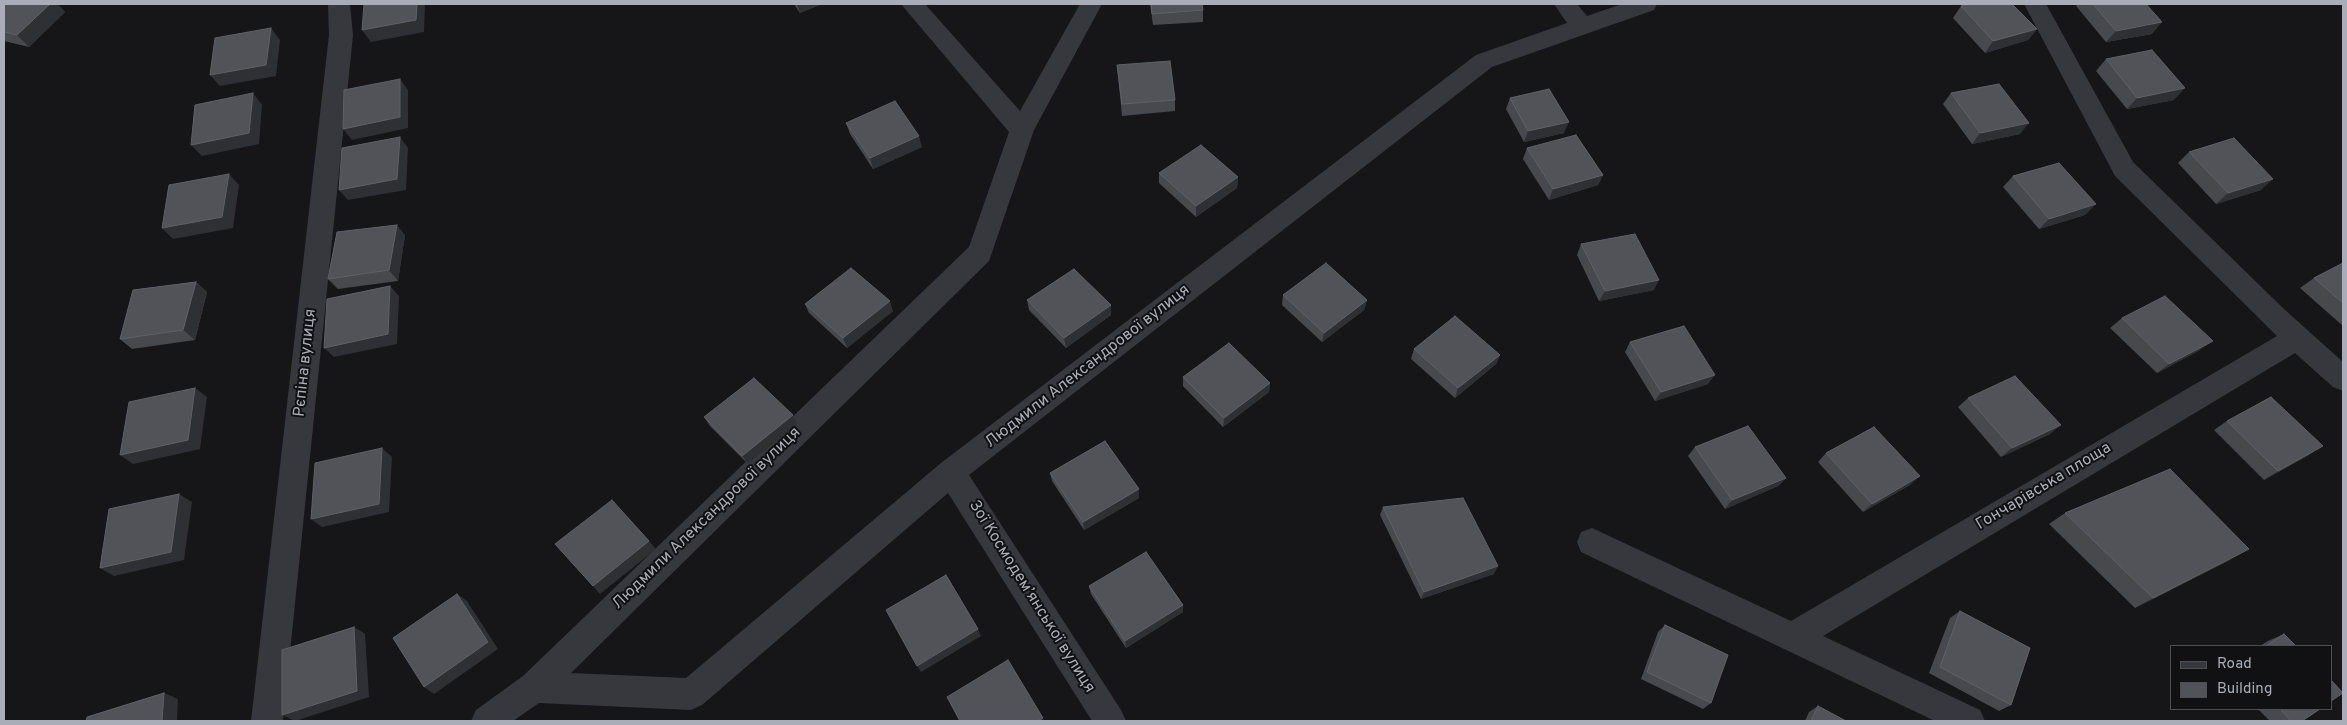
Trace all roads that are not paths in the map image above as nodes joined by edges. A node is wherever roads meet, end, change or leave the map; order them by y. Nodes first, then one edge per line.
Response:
1 (339, 4) edge
2 (912, 4) edge
3 (1091, 4) edge
4 (1566, 4) edge
5 (1646, 4) edge
6 (2035, 4) edge
7 (1582, 26) junction
8 (1022, 130) junction
9 (2297, 338) junction
10 (2343, 379) edge
11 (951, 472) junction
12 (1592, 542) dead end
13 (1792, 637) junction
14 (534, 687) junction
15 (268, 721) edge
16 (487, 721) edge
17 (1110, 721) edge
18 (1970, 721) edge

1 - 15 street, Рєпіна вулиця
2 - 8 street
3 - 8 street, Людмили Александрової вулиця
4 - 7 street
5 - 7 street, Людмили Александрової вулиця
6 - 9 street
7 - 11 street, Людмили Александрової вулиця
8 - 14 street, Людмили Александрової вулиця
9 - 10 street
9 - 13 street, Гончарівська площа
11 - 14 street, Людмили Александрової вулиця
11 - 17 street, Зої Космодем’янської вулиця
12 - 13 street
13 - 18 street
14 - 16 street, Людмили Александрової вулиця

